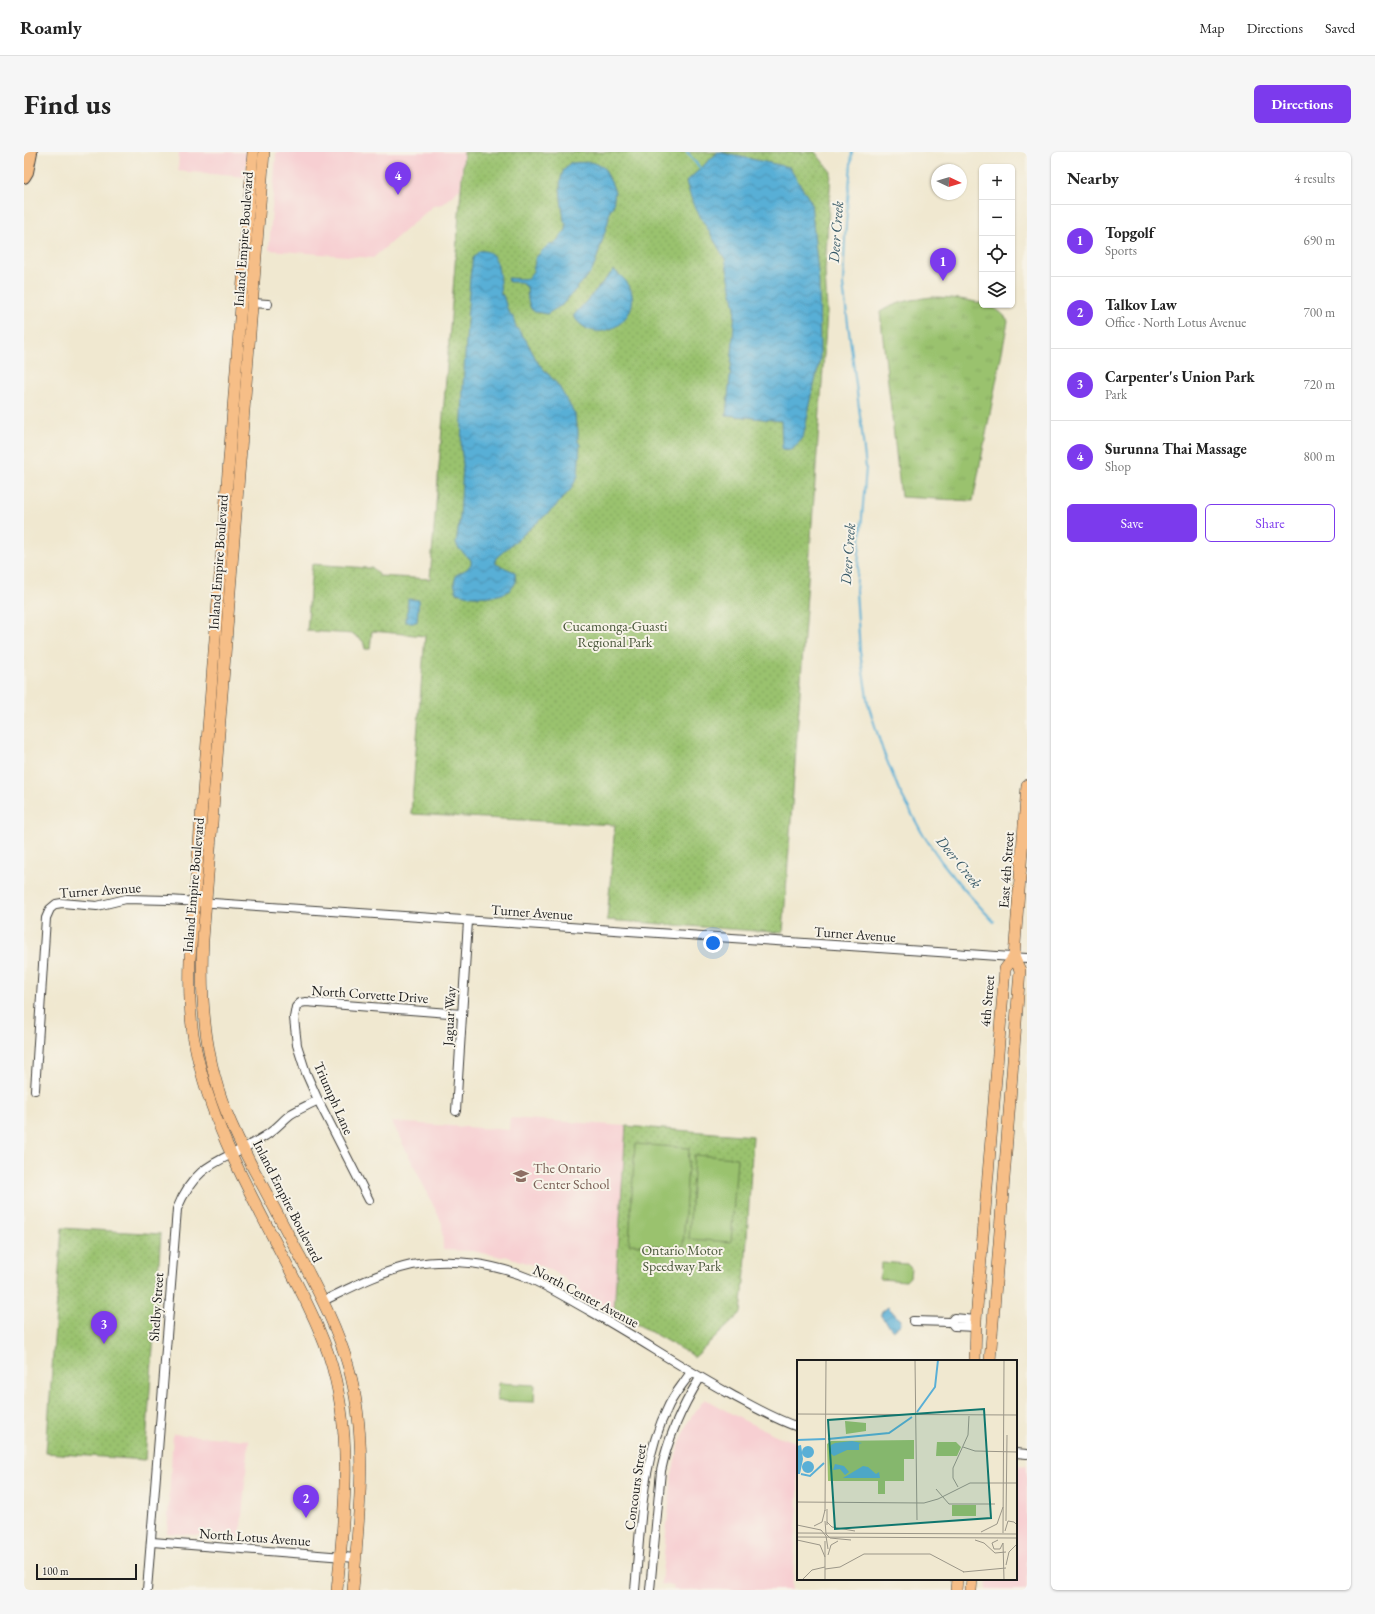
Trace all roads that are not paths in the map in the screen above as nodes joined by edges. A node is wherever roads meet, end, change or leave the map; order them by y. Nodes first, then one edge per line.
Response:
1 (31, 152) edge
2 (253, 152) edge
3 (264, 152) edge
4 (24, 177) edge
5 (253, 303) junction
6 (268, 304) dead end
7 (1027, 785) edge
8 (194, 902) junction
9 (206, 903) junction
10 (468, 921) junction
11 (1014, 957) junction
12 (1027, 958) edge
13 (300, 1003) joint
14 (462, 1014) junction
15 (35, 1090) dead end
16 (318, 1100) junction
17 (456, 1111) dead end
18 (243, 1148) junction
19 (230, 1154) junction
20 (369, 1200) dead end
21 (323, 1300) junction
22 (310, 1307) junction
23 (914, 1322) dead end
24 (976, 1324) junction
25 (975, 1360) edge
26 (990, 1360) edge
27 (691, 1372) junction
28 (700, 1378) junction
29 (797, 1426) edge
30 (1017, 1453) edge
31 (1027, 1454) edge
32 (152, 1542) junction
33 (340, 1556) junction
34 (356, 1558) junction
35 (957, 1580) edge
36 (972, 1580) edge
37 (147, 1590) edge
38 (337, 1590) edge
39 (353, 1590) edge
40 (635, 1590) edge
41 (650, 1590) edge
42 (956, 1590) edge
43 (971, 1590) edge

1 - 4 highway
2 - 8 main road, Inland Empire Boulevard
3 - 5 main road, Inland Empire Boulevard
5 - 6 street
5 - 9 main road, Inland Empire Boulevard
7 - 11 main road, East 4th Street
8 - 9 street, Turner Avenue
8 - 15 street, Turner Avenue
8 - 19 main road, Inland Empire Boulevard
9 - 10 street, Turner Avenue
9 - 18 main road, Inland Empire Boulevard
10 - 11 street, Turner Avenue
10 - 14 street, Jaguar Way
11 - 12 street, Turner Avenue
11 - 24 main road, 4th Street
11 - 26 main road
13 - 14 street, North Corvette Drive
13 - 16 street, Triumph Lane
14 - 17 street, Jaguar Way
16 - 18 street, Shelby Street
16 - 20 street, Triumph Lane
18 - 19 street, Shelby Street
18 - 21 main road, Inland Empire Boulevard
19 - 22 main road, Inland Empire Boulevard
19 - 32 street, Shelby Street
21 - 22 main road
21 - 27 street, North Center Avenue
21 - 34 main road, Inland Empire Boulevard
22 - 33 main road, Inland Empire Boulevard
23 - 24 street
24 - 25 main road, 4th Street
27 - 28 street, North Center Avenue
27 - 40 street, Concours Street
28 - 29 street, North Center Avenue
28 - 41 street, Concours Street
30 - 31 street
32 - 33 street, North Lotus Avenue
32 - 37 street, Shelby Street
33 - 34 street, North Lotus Avenue
33 - 38 main road, Inland Empire Boulevard
34 - 39 main road, Inland Empire Boulevard
35 - 42 main road
36 - 43 main road

